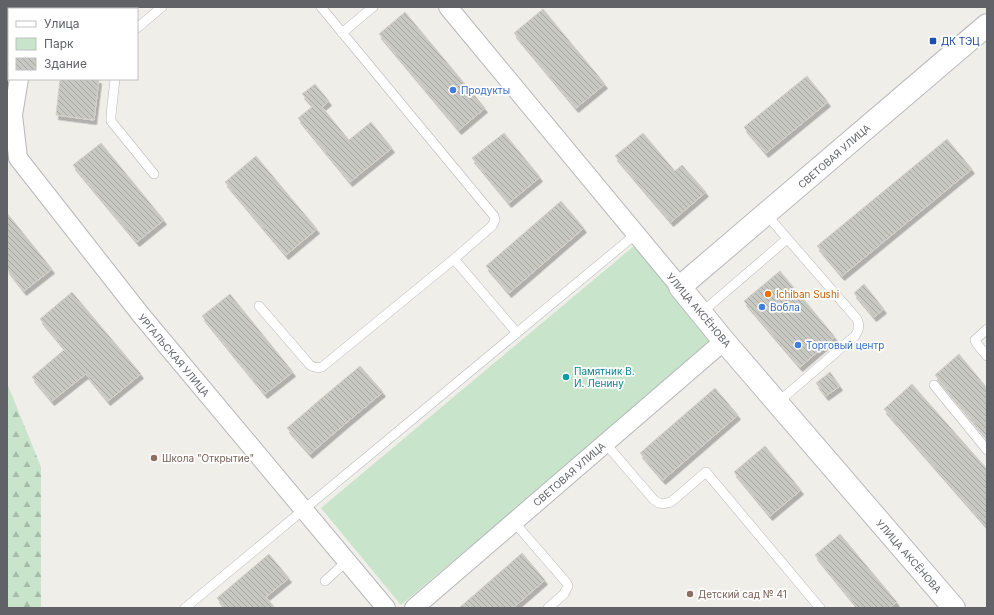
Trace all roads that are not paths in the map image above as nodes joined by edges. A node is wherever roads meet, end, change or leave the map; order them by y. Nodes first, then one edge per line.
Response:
1 (162, 7) edge
2 (321, 7) edge
3 (373, 7) edge
4 (448, 7) edge
5 (987, 25) edge
6 (138, 27) edge
7 (342, 32) junction
8 (19, 80) edge
9 (115, 80) edge
10 (154, 174) dead end
11 (766, 214) junction
12 (636, 234) junction
13 (787, 239) junction
14 (454, 259) junction
15 (680, 287) junction
16 (259, 306) dead end
17 (701, 312) junction
18 (987, 329) edge
19 (517, 333) junction
20 (724, 340) junction
21 (987, 356) edge
22 (934, 386) dead end
23 (777, 402) junction
24 (605, 443) junction
25 (987, 450) edge
26 (304, 510) junction
27 (514, 522) junction
28 (347, 562) junction
29 (325, 581) dead end
30 (185, 608) edge
31 (386, 608) edge
32 (414, 608) edge
33 (548, 608) edge
34 (820, 608) edge
35 (954, 608) edge

1 - 6 lane
2 - 7 lane
3 - 7 lane
4 - 12 street, УЛИЦА АКСЁНОВА
5 - 11 street, СВЕТОВАЯ УЛИЦА
7 - 14 lane
8 - 26 street, УРГАЛЬСКАЯ УЛИЦА
9 - 10 lane
11 - 13 lane
11 - 15 street, СВЕТОВАЯ УЛИЦА
12 - 15 street, УЛИЦА АКСЁНОВА
12 - 19 lane
13 - 17 lane
13 - 23 lane
14 - 16 lane
14 - 19 lane
15 - 17 street, УЛИЦА АКСЁНОВА
17 - 20 street, УЛИЦА АКСЁНОВА
18 - 21 lane
19 - 26 lane
20 - 23 street, УЛИЦА АКСЁНОВА
20 - 24 street, СВЕТОВАЯ УЛИЦА
22 - 25 lane
23 - 35 street, УЛИЦА АКСЁНОВА
24 - 27 street, СВЕТОВАЯ УЛИЦА
24 - 34 lane
26 - 28 street, УРГАЛЬСКАЯ УЛИЦА
26 - 30 lane
27 - 32 street, СВЕТОВАЯ УЛИЦА
27 - 33 lane
28 - 29 lane
28 - 31 street, УРГАЛЬСКАЯ УЛИЦА

